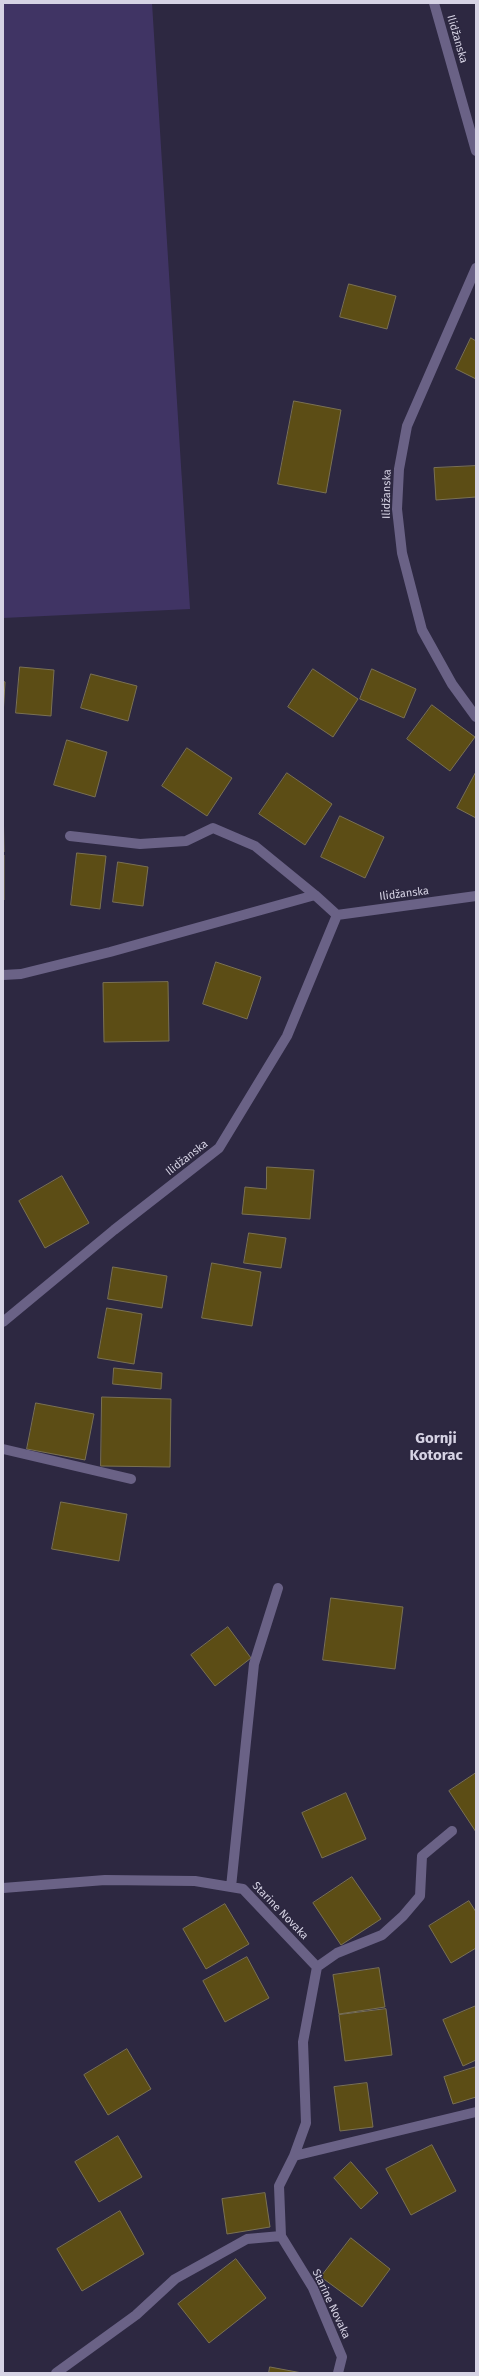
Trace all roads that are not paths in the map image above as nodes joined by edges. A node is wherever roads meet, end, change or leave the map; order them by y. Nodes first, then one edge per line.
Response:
1 (434, 3) edge
2 (476, 151) edge
3 (476, 268) edge
4 (476, 717) edge
5 (70, 836) dead end
6 (315, 895) junction
7 (475, 897) edge
8 (337, 915) junction
9 (3, 975) edge
10 (3, 1322) edge
11 (3, 1449) edge
12 (131, 1479) dead end
13 (278, 1588) dead end
14 (452, 1831) dead end
15 (231, 1887) junction
16 (3, 1888) edge
17 (317, 1967) junction
18 (476, 2112) edge
19 (294, 2156) junction
20 (281, 2236) junction
21 (56, 2373) edge
22 (338, 2373) edge

1 - 2 street, Ilidžanska
3 - 4 street, Ilidžanska
5 - 6 street
6 - 8 street
6 - 9 street
7 - 8 street, Ilidžanska
8 - 10 street, Ilidžanska
11 - 12 street
13 - 15 street
14 - 17 street
15 - 16 street, Starine Novaka
15 - 17 street, Starine Novaka
17 - 19 street, Starine Novaka
18 - 19 street
19 - 20 street, Starine Novaka
20 - 21 street
20 - 22 street, Starine Novaka

